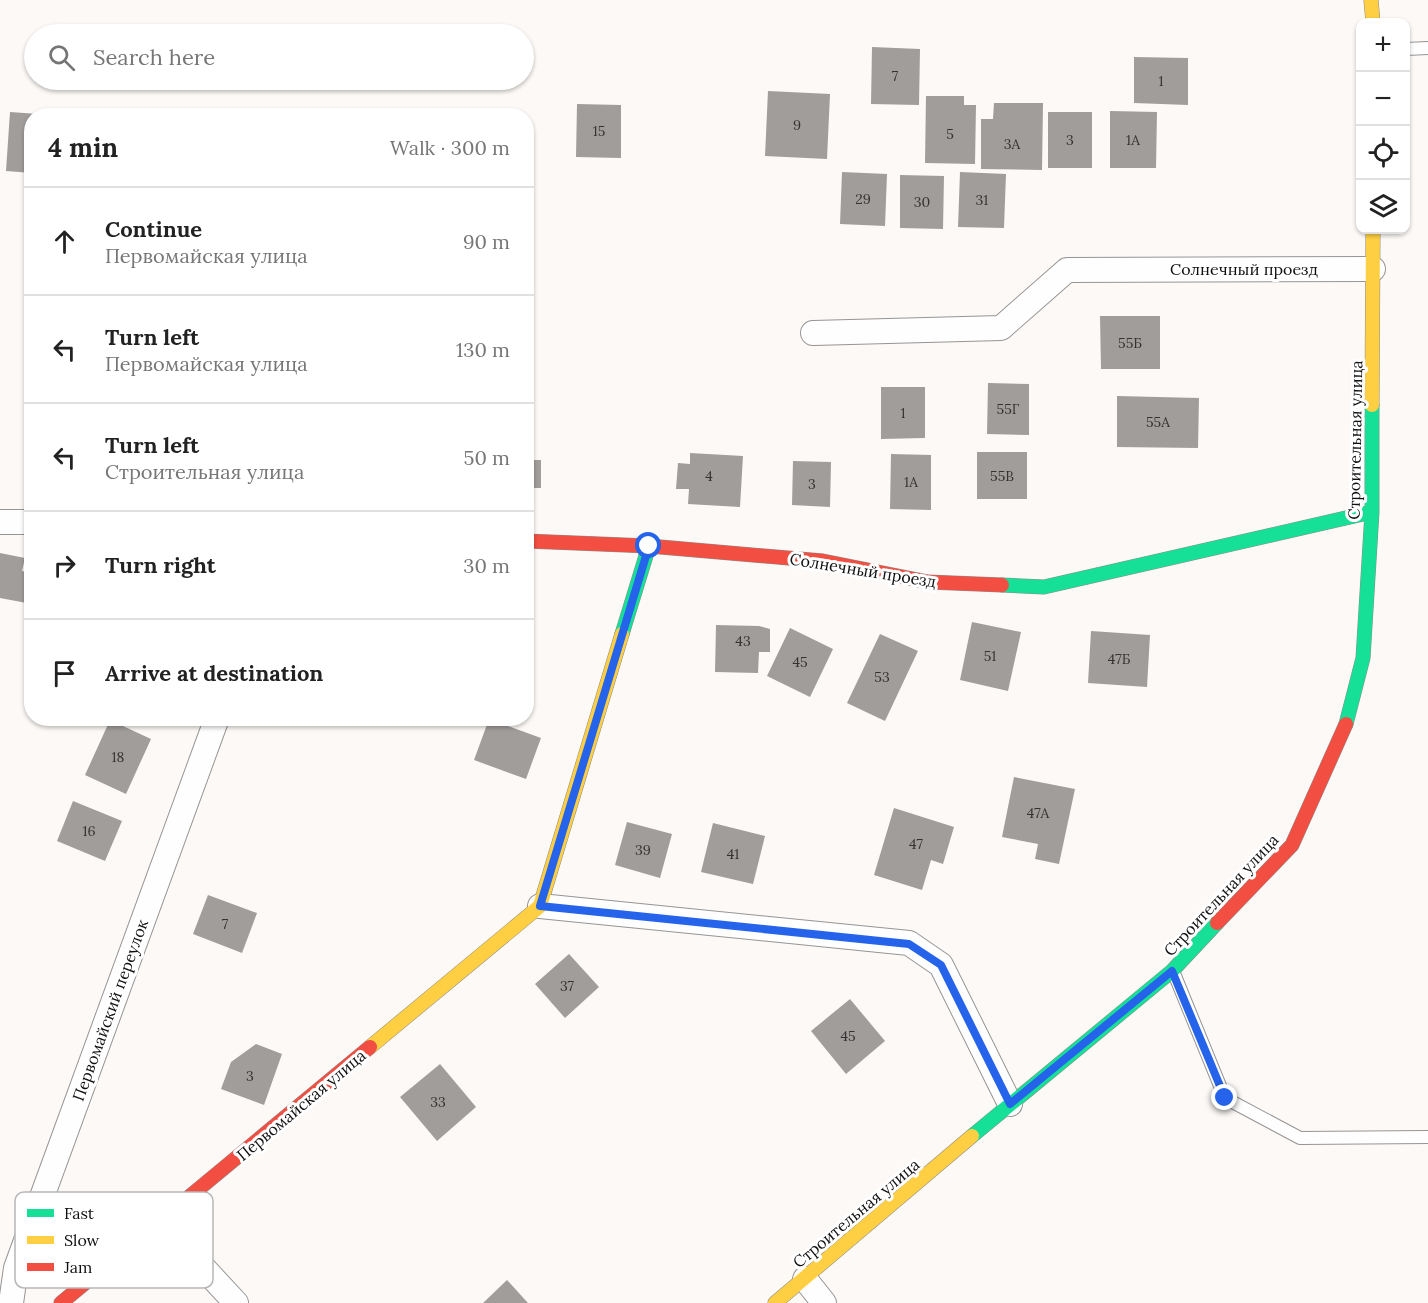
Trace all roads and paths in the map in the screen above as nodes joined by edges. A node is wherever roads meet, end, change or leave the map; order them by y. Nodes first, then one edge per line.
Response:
1 (1371, 0) edge
2 (1373, 18) edge
3 (1428, 48) edge
4 (1410, 49) edge
5 (1373, 234) edge
6 (1373, 268) junction
7 (813, 333) dead end
8 (1372, 512) junction
9 (0, 522) edge
10 (24, 522) edge
11 (534, 541) edge
12 (649, 546) junction
13 (214, 726) edge
14 (540, 906) junction
15 (1172, 971) junction
16 (1010, 1104) junction
17 (1428, 1137) edge
18 (44, 1192) edge
19 (195, 1192) edge
20 (15, 1275) edge
21 (213, 1278) edge
22 (805, 1279) junction
23 (80, 1288) edge
24 (11, 1303) edge
25 (62, 1303) edge
26 (236, 1303) edge
27 (775, 1303) edge
28 (824, 1303) edge

1 - 2 street
3 - 4 lane
5 - 6 street, Строительная улица
6 - 7 street, Солнечный проезд
6 - 8 street, Строительная улица
8 - 12 street, Солнечный проезд
8 - 15 street, Строительная улица
9 - 10 street
11 - 12 street, Солнечный проезд
12 - 14 street
13 - 18 street, Первомайский переулок
14 - 16 street
14 - 19 street, Первомайская улица
15 - 16 street, Строительная улица
15 - 17 lane
16 - 22 street, Строительная улица
20 - 24 street, Первомайский переулок
21 - 26 street
22 - 27 street, Строительная улица
22 - 28 street
23 - 25 street, Первомайская улица

